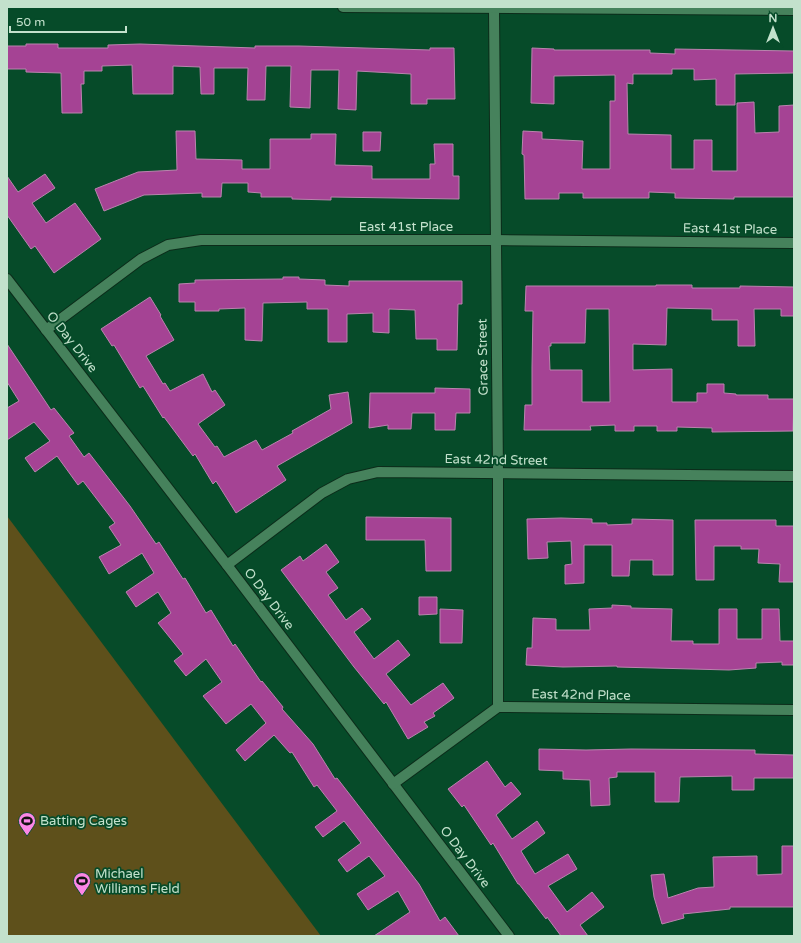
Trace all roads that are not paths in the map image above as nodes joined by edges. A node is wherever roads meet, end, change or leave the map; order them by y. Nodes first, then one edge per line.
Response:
1 (343, 7) edge
2 (494, 8) edge
3 (718, 8) edge
4 (794, 10) edge
5 (495, 240) junction
6 (794, 243) edge
7 (7, 279) edge
8 (46, 330) junction
9 (498, 473) junction
10 (794, 476) edge
11 (227, 565) junction
12 (498, 707) junction
13 (794, 710) edge
14 (393, 784) junction
15 (509, 936) edge

1 - 2 street
2 - 3 street
2 - 5 street, Grace Street
3 - 4 street
5 - 6 street, East 41st Place
5 - 8 street, East 41st Place
5 - 9 street, Grace Street
7 - 8 street, O Day Drive
8 - 11 street, O Day Drive
9 - 10 street, East 42nd Street
9 - 11 street, East 42nd Street
9 - 12 street, Grace Street
11 - 14 street, O Day Drive
12 - 13 street, East 42nd Place
12 - 14 street
14 - 15 street, O Day Drive

